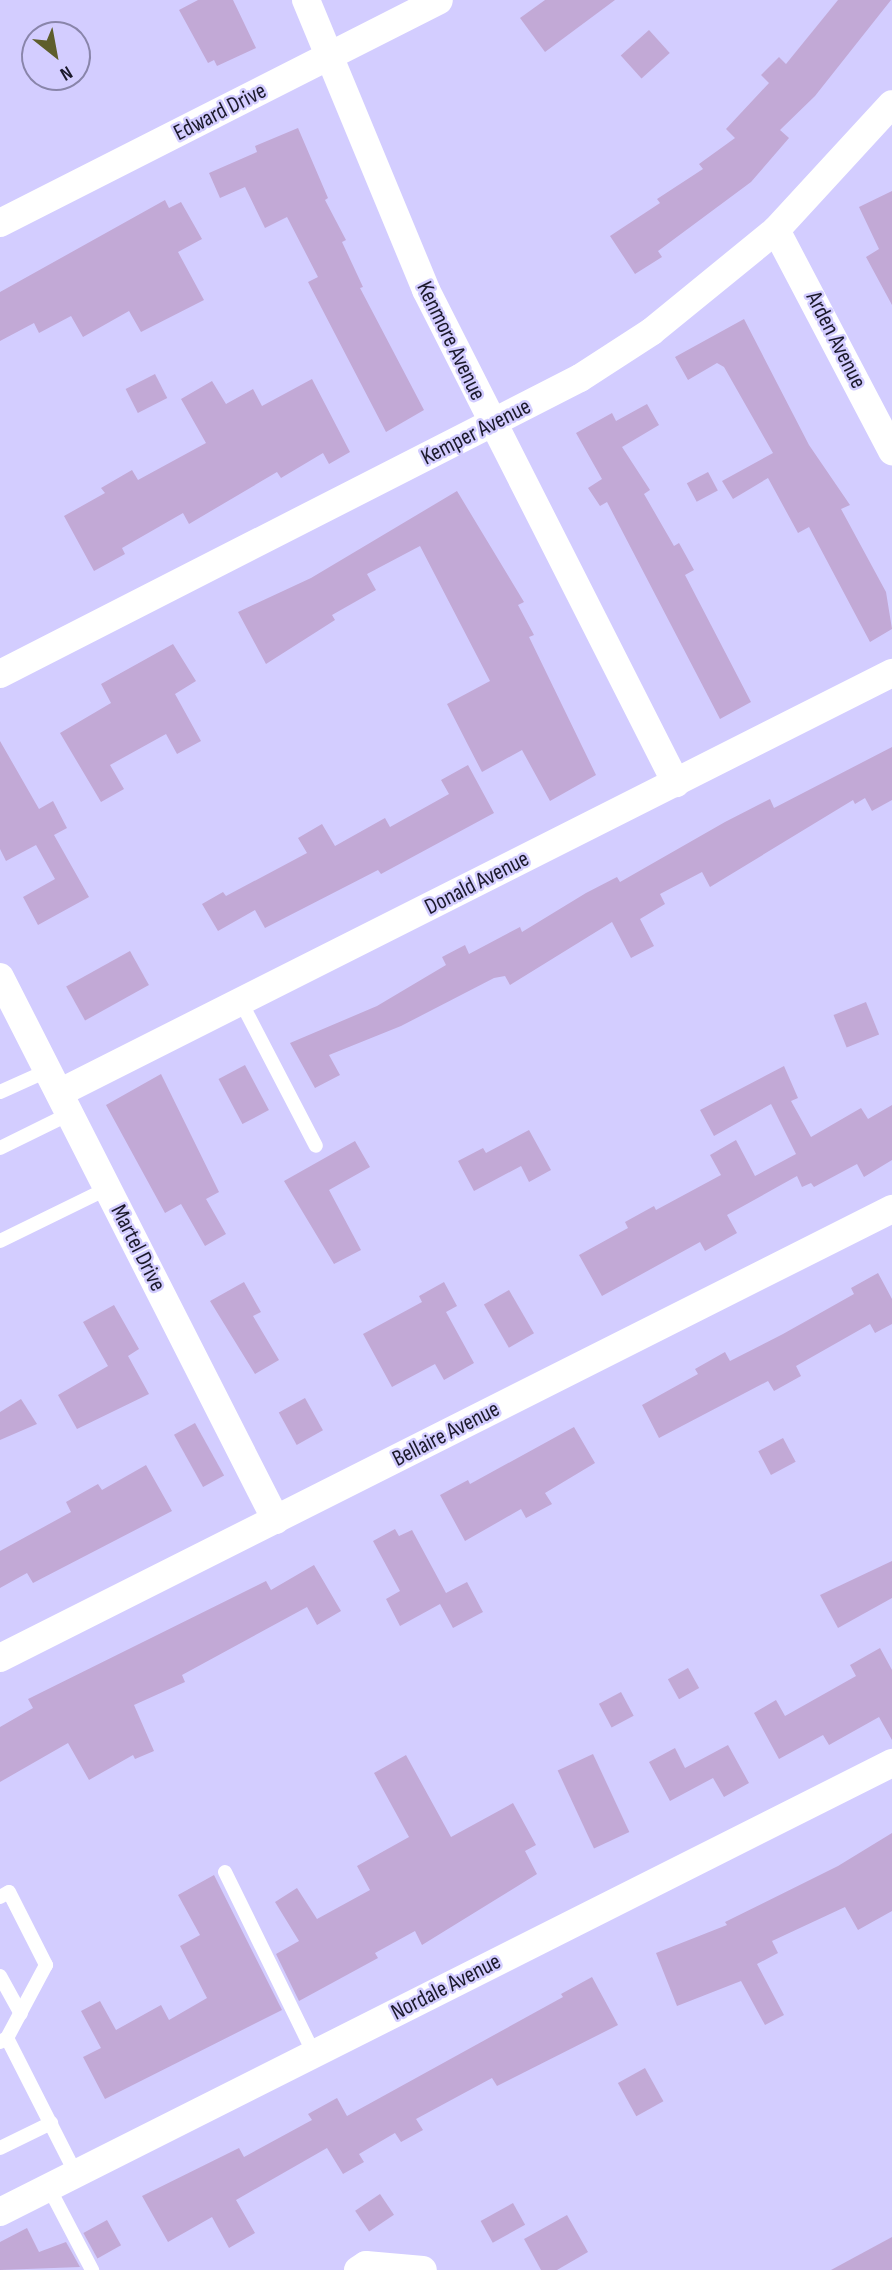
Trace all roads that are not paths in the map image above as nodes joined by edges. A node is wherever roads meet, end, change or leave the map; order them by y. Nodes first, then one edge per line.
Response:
1 (306, 0) edge
2 (439, 0) edge
3 (330, 56) junction
4 (892, 104) edge
5 (0, 223) edge
6 (776, 230) junction
7 (492, 425) junction
8 (892, 452) edge
9 (0, 674) edge
10 (892, 674) edge
11 (676, 783) junction
12 (0, 977) edge
13 (241, 1002) junction
14 (0, 1092) edge
15 (60, 1092) junction
16 (316, 1146) dead end
17 (0, 1148) edge
18 (108, 1188) junction
19 (892, 1209) edge
20 (0, 1241) edge
21 (276, 1520) junction
22 (0, 1658) edge
23 (892, 1762) edge
24 (225, 1872) dead end
25 (0, 1897) edge
26 (2, 1982) edge
27 (21, 2014) junction
28 (4, 2040) edge
29 (314, 2054) junction
30 (51, 2123) junction
31 (0, 2148) edge
32 (76, 2174) junction
33 (49, 2188) junction
34 (0, 2212) edge
35 (92, 2270) edge
36 (358, 2270) edge
37 (423, 2270) edge

1 - 3 street, Kenmore Avenue
2 - 3 street, Edward Drive
3 - 5 street, Edward Drive
3 - 7 street, Kenmore Avenue
4 - 6 street, Kemper Avenue
6 - 7 street, Kemper Avenue
6 - 8 street, Arden Avenue
7 - 9 street, Kemper Avenue
7 - 11 street, Kenmore Avenue
10 - 11 street, Donald Avenue
11 - 13 street, Donald Avenue
12 - 15 street, Martel Drive
13 - 15 street, Donald Avenue
13 - 16 lane
14 - 15 lane
15 - 17 lane
15 - 18 street, Martel Drive
18 - 20 lane
18 - 21 street, Martel Drive
19 - 21 street, Bellaire Avenue
21 - 22 street, Bellaire Avenue
23 - 29 street, Nordale Avenue
24 - 29 lane
25 - 27 lane
26 - 27 lane
27 - 28 lane
28 - 30 lane
29 - 32 street, Nordale Avenue
30 - 31 lane
30 - 32 lane
32 - 33 street, Nordale Avenue
33 - 34 street, Nordale Avenue
33 - 35 lane
36 - 37 street

